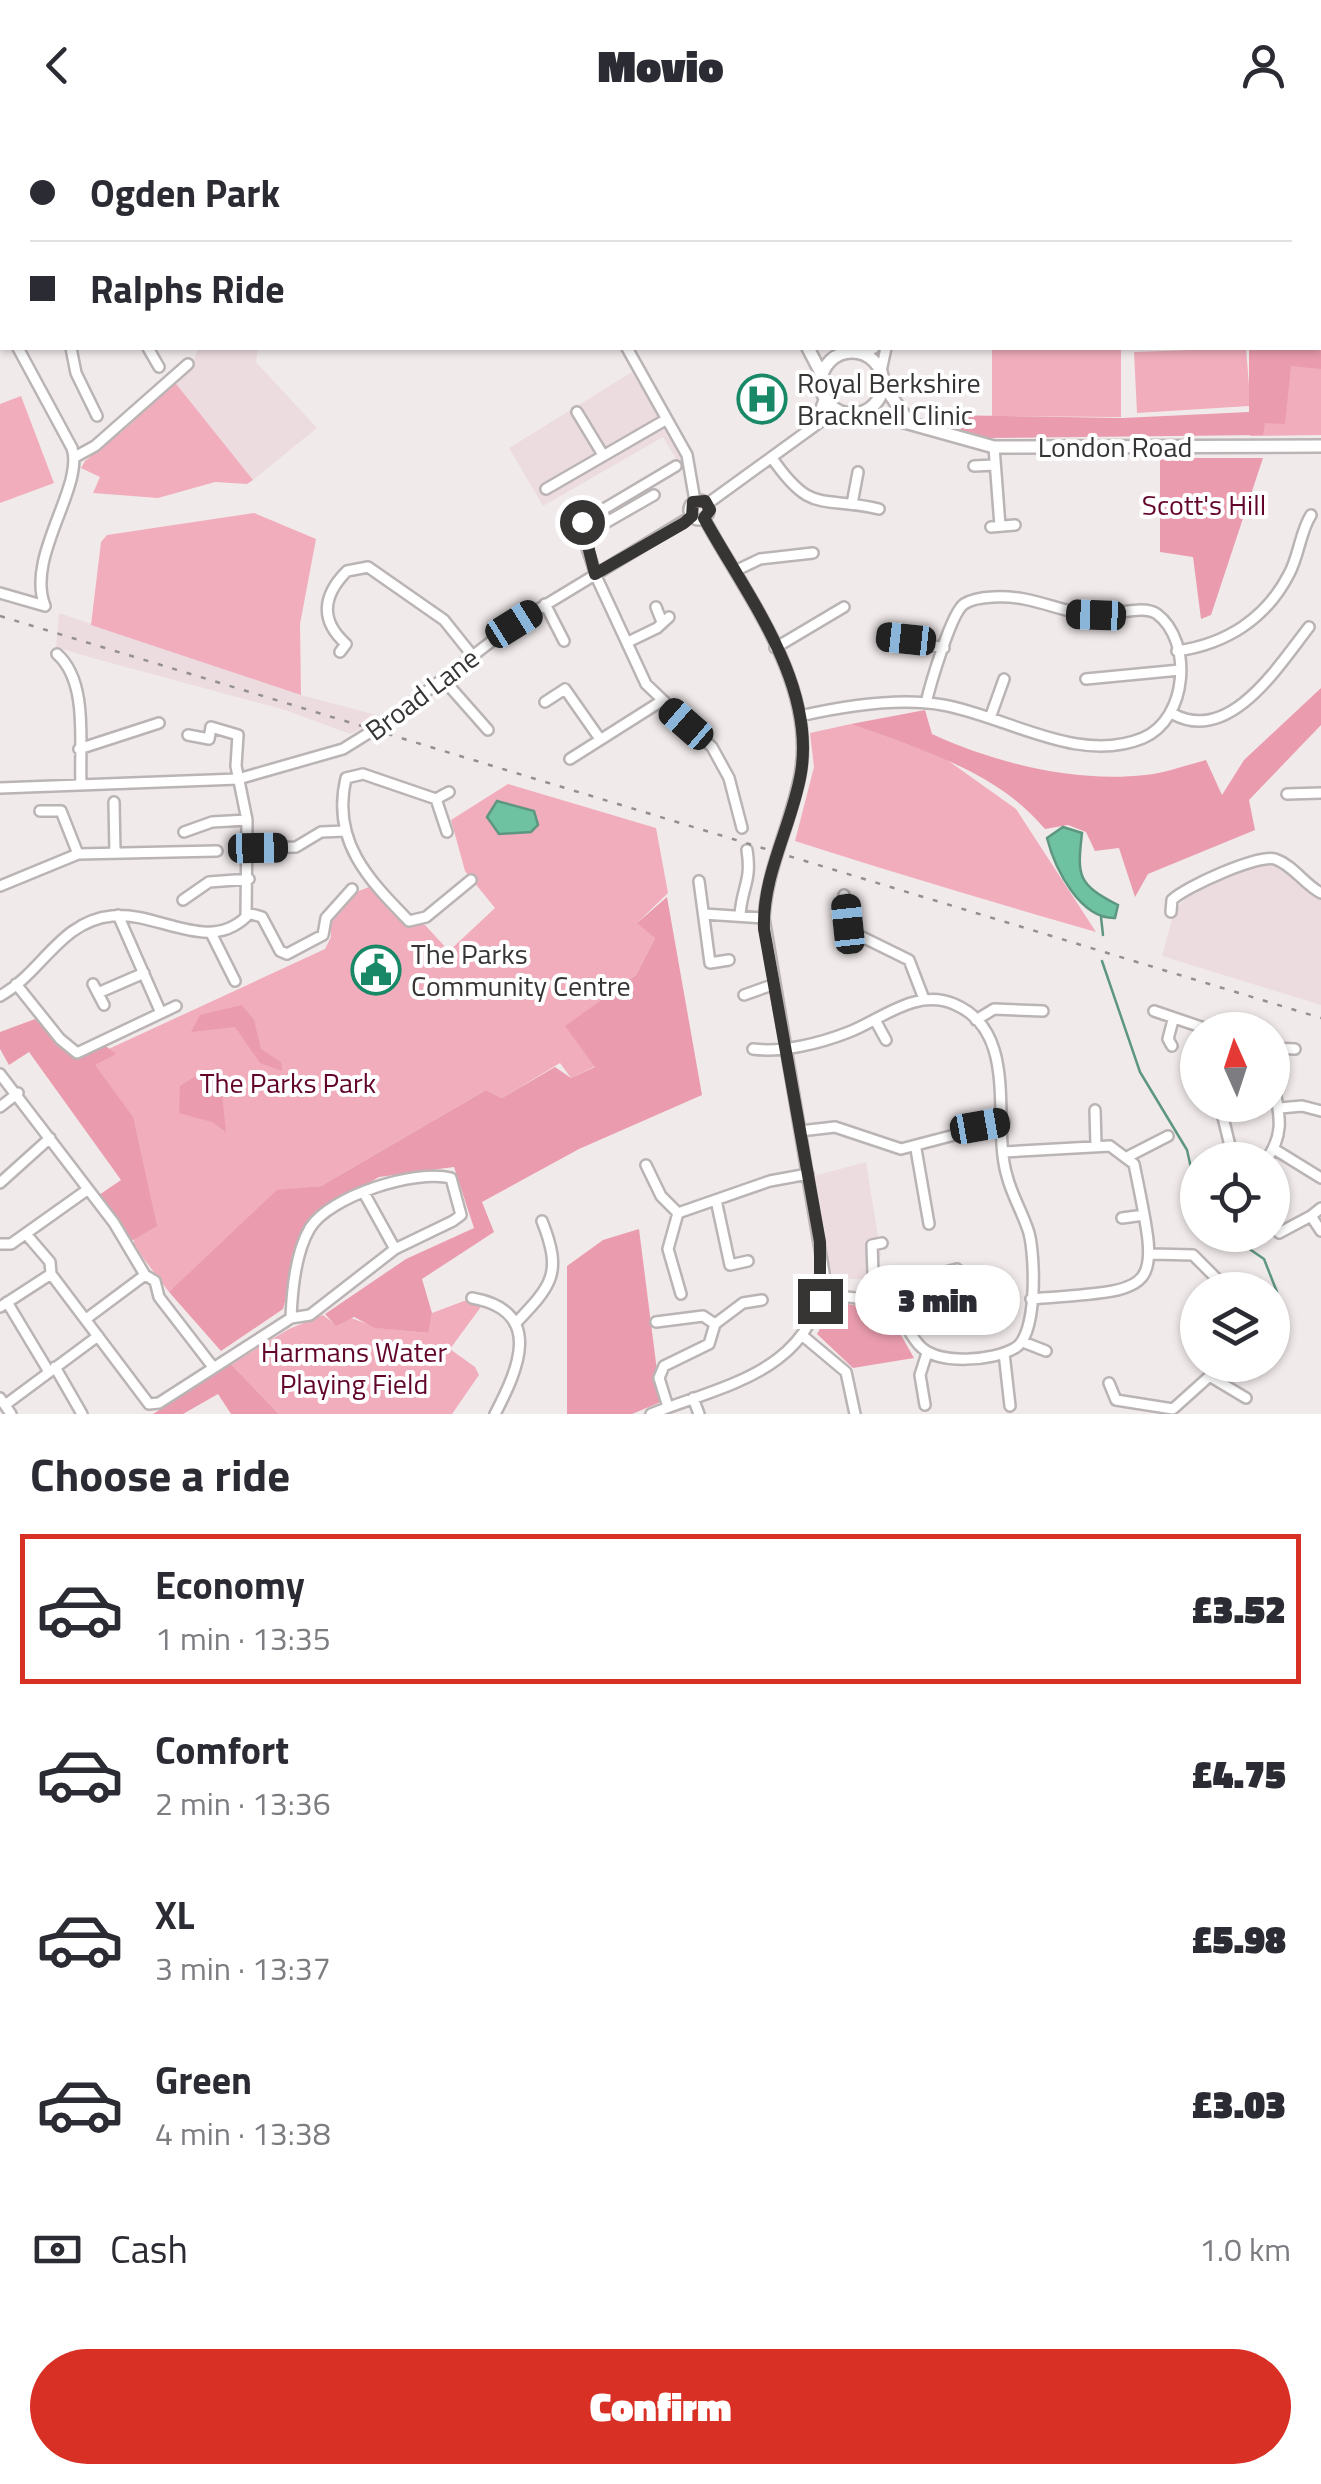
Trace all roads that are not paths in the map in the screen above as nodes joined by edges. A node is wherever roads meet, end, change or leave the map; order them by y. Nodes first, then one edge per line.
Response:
1 (19, 350) edge
2 (71, 350) edge
3 (149, 350) edge
4 (628, 350) edge
5 (809, 350) edge
6 (829, 350) edge
7 (886, 350) edge
8 (868, 351) edge
9 (840, 355) junction
10 (188, 364) dead end
11 (159, 366) dead end
12 (822, 375) junction
13 (882, 378) junction
14 (825, 397) junction
15 (865, 411) junction
16 (577, 412) dead end
17 (842, 412) junction
18 (98, 416) dead end
19 (667, 419) junction
20 (912, 423) junction
21 (812, 429) junction
22 (1321, 446) edge
23 (994, 447) junction
24 (603, 455) junction
25 (75, 457) junction
26 (772, 458) junction
27 (994, 465) junction
28 (676, 466) dead end
29 (974, 466) dead end
30 (858, 472) dead end
31 (653, 487) junction
32 (546, 489) dead end
33 (695, 500) junction
34 (614, 501) junction
35 (708, 504) junction
36 (852, 504) junction
37 (879, 509) dead end
38 (620, 514) junction
39 (1311, 515) dead end
40 (692, 516) junction
41 (704, 518) junction
42 (1016, 524) dead end
43 (593, 530) dead end
44 (813, 554) dead end
45 (736, 570) junction
46 (595, 574) junction
47 (0, 592) edge
48 (545, 604) junction
49 (656, 606) dead end
50 (844, 607) dead end
51 (1309, 628) dead end
52 (886, 637) dead end
53 (564, 642) dead end
54 (628, 642) junction
55 (775, 648) junction
56 (944, 648) junction
57 (1178, 651) junction
58 (340, 652) dead end
59 (57, 654) dead end
60 (472, 655) junction
61 (1180, 670) junction
62 (443, 679) junction
63 (1004, 679) dead end
64 (1086, 679) dead end
65 (544, 702) dead end
66 (660, 702) junction
67 (926, 703) junction
68 (1173, 714) junction
69 (800, 716) junction
70 (990, 718) junction
71 (158, 723) dead end
72 (488, 730) dead end
73 (188, 735) dead end
74 (600, 738) junction
75 (80, 749) junction
76 (570, 760) dead end
77 (238, 779) junction
78 (81, 784) junction
79 (0, 788) edge
80 (449, 792) dead end
81 (1321, 793) edge
82 (1287, 794) dead end
83 (436, 799) junction
84 (114, 802) dead end
85 (40, 811) dead end
86 (248, 820) junction
87 (742, 828) dead end
88 (345, 831) junction
89 (184, 832) dead end
90 (447, 832) dead end
91 (248, 848) junction
92 (747, 850) dead end
93 (218, 851) dead end
94 (114, 853) junction
95 (78, 854) junction
96 (249, 879) junction
97 (471, 880) dead end
98 (699, 881) dead end
99 (0, 886) edge
100 (352, 889) dead end
101 (1321, 893) edge
102 (844, 895) dead end
103 (184, 900) dead end
104 (248, 912) junction
105 (1171, 912) dead end
106 (704, 914) junction
107 (740, 915) junction
108 (118, 916) junction
109 (764, 918) junction
110 (211, 933) junction
111 (730, 960) dead end
112 (144, 973) junction
113 (236, 981) dead end
114 (16, 984) junction
115 (772, 985) junction
116 (744, 994) dead end
117 (0, 996) edge
118 (924, 999) junction
119 (104, 1006) dead end
120 (176, 1006) dead end
121 (1043, 1011) dead end
122 (1154, 1011) dead end
123 (161, 1013) junction
124 (874, 1020) junction
125 (976, 1020) junction
126 (1173, 1020) junction
127 (1180, 1022) edge
128 (886, 1040) dead end
129 (1172, 1046) dead end
130 (783, 1047) junction
131 (1290, 1049) edge
132 (1295, 1049) dead end
133 (752, 1050) dead end
134 (2, 1079) edge
135 (18, 1093) junction
136 (0, 1106) edge
137 (1290, 1107) edge
138 (1095, 1110) dead end
139 (1321, 1111) edge
140 (1004, 1122) junction
141 (800, 1131) junction
142 (1168, 1136) dead end
143 (50, 1138) junction
144 (1096, 1145) junction
145 (916, 1148) junction
146 (1004, 1152) junction
147 (1128, 1156) junction
148 (1290, 1159) edge
149 (646, 1166) dead end
150 (808, 1174) junction
151 (1321, 1178) edge
152 (0, 1183) edge
153 (88, 1190) junction
154 (364, 1193) junction
155 (716, 1200) junction
156 (1321, 1208) edge
157 (678, 1213) junction
158 (1144, 1215) junction
159 (1311, 1216) junction
160 (1122, 1218) dead end
161 (542, 1220) dead end
162 (929, 1224) dead end
163 (1290, 1227) edge
164 (1321, 1231) edge
165 (0, 1232) edge
166 (26, 1234) junction
167 (2, 1244) edge
168 (882, 1244) dead end
169 (395, 1249) junction
170 (1152, 1254) junction
171 (748, 1261) dead end
172 (957, 1270) dead end
173 (1210, 1272) edge
174 (51, 1274) junction
175 (145, 1275) junction
176 (681, 1294) dead end
177 (821, 1294) junction
178 (472, 1298) dead end
179 (1031, 1299) junction
180 (762, 1300) dead end
181 (874, 1302) junction
182 (3, 1304) edge
183 (898, 1314) junction
184 (290, 1318) junction
185 (86, 1319) junction
186 (656, 1322) dead end
187 (515, 1324) junction
188 (715, 1324) junction
189 (98, 1336) junction
190 (804, 1336) junction
191 (1023, 1342) junction
192 (1046, 1351) dead end
193 (927, 1353) junction
194 (1004, 1353) junction
195 (213, 1367) junction
196 (52, 1369) junction
197 (1207, 1382) edge
198 (1218, 1382) edge
199 (1109, 1383) dead end
200 (693, 1398) junction
201 (1246, 1398) dead end
202 (926, 1405) dead end
203 (5, 1406) edge
204 (1010, 1406) dead end
205 (668, 1407) junction
206 (148, 1409) edge
207 (82, 1414) edge
208 (495, 1414) edge
209 (651, 1414) edge
210 (699, 1414) edge
211 (854, 1414) edge

1 - 25 street
2 - 18 street
3 - 11 street
4 - 19 street
5 - 12 main road
6 - 9 main road
7 - 13 street
8 - 9 main road
8 - 13 main road
9 - 12 main road
10 - 25 street
12 - 14 main road
13 - 15 main road
13 - 20 main road
14 - 17 main road
14 - 21 street
15 - 17 main road
15 - 20 main road, London Road
16 - 24 street
17 - 21 street
19 - 24 street
19 - 33 street
20 - 23 main road, London Road
21 - 26 street
22 - 23 main road, London Road
23 - 27 street
24 - 32 street
25 - 47 street
26 - 35 street
26 - 36 street
27 - 29 street
27 - 42 street
28 - 31 street
30 - 36 street
31 - 34 street
31 - 38 street
33 - 35 street
33 - 40 street
34 - 38 street
34 - 46 street
35 - 41 street
36 - 37 street
38 - 43 street
39 - 57 street
40 - 41 street
40 - 46 street, Broad Lane
41 - 45 street
44 - 45 street
45 - 55 street
46 - 48 street, Broad Lane
46 - 54 street
48 - 53 street
48 - 60 street, Broad Lane
49 - 54 street
50 - 55 street
51 - 68 street
52 - 56 street
54 - 66 street
55 - 69 street
56 - 57 street
56 - 67 street
57 - 61 street
58 - 60 street
59 - 75 street
60 - 62 street, Broad Lane
61 - 64 street
61 - 68 street
62 - 72 street
62 - 77 street, Broad Lane
63 - 70 street
65 - 74 street
66 - 74 street
66 - 87 street
67 - 69 street
67 - 70 street
68 - 70 street
69 - 109 street
71 - 75 street
73 - 77 street
74 - 76 street
75 - 78 street
77 - 78 street, Broad Lane
77 - 86 street
78 - 79 street, Broad Lane
80 - 83 street
81 - 82 street
83 - 88 street
83 - 90 street
84 - 94 street
85 - 95 street
86 - 89 street
86 - 91 street
88 - 91 street
88 - 97 street
91 - 96 street
92 - 107 street
93 - 94 street
94 - 95 street
95 - 99 street
96 - 103 street
96 - 104 street
98 - 106 street
100 - 104 street
101 - 105 street
102 - 118 street
104 - 110 street
106 - 107 street
106 - 111 street
107 - 109 street
108 - 110 street
108 - 112 street
108 - 114 street
109 - 115 street
110 - 113 street
112 - 119 street
112 - 123 street
114 - 117 street
114 - 123 street
115 - 116 street
115 - 130 street
118 - 124 street
118 - 125 street
120 - 123 street
121 - 125 street
122 - 126 street
124 - 128 street
124 - 130 street
125 - 140 street
126 - 127 street
126 - 129 street
130 - 133 street
130 - 141 street
131 - 132 street
134 - 135 street
135 - 136 street
135 - 143 street
137 - 139 street
138 - 144 street
140 - 145 street
140 - 146 street
141 - 145 street
141 - 150 street
142 - 147 street
143 - 152 street
143 - 153 street
144 - 146 street
144 - 147 street
145 - 162 street
146 - 179 street
147 - 158 street
148 - 151 street
149 - 157 street
150 - 155 street
150 - 177 street
153 - 166 street
153 - 175 street
154 - 169 street
154 - 169 street
154 - 184 street
155 - 157 street
155 - 171 street
156 - 159 street
157 - 176 street
158 - 160 street
158 - 170 street
159 - 163 street
159 - 164 street
161 - 187 street
165 - 167 street
166 - 167 street
166 - 174 street
168 - 181 street
169 - 184 street
170 - 173 street
170 - 179 street
172 - 183 street
174 - 182 street
174 - 185 street
175 - 185 street
175 - 195 street
177 - 181 street
177 - 190 street
178 - 187 street
179 - 191 street
180 - 188 street
181 - 183 street
182 - 196 street
183 - 193 street
184 - 195 street
185 - 189 street
186 - 188 street
187 - 208 street
188 - 205 street
189 - 196 street
189 - 206 street
190 - 200 street
190 - 211 street
191 - 192 street
191 - 194 street
193 - 194 street
193 - 202 street
194 - 204 street
195 - 206 street
196 - 203 street
196 - 207 street
197 - 199 street
198 - 201 street
200 - 205 street
200 - 210 street
205 - 209 street

